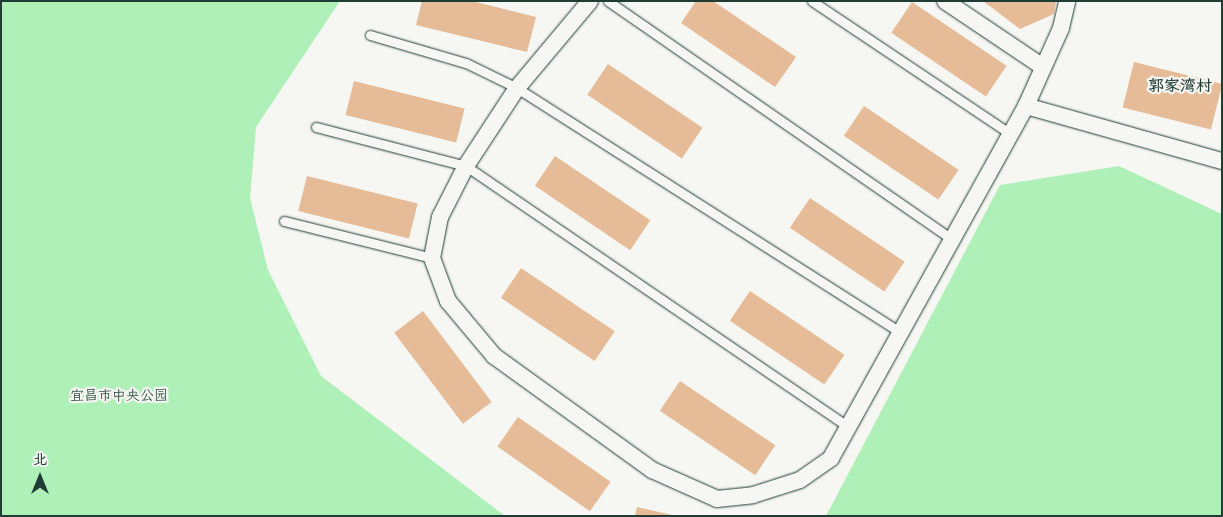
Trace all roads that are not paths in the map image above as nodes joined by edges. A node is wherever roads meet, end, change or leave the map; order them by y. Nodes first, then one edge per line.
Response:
1 (590, 1) edge
2 (608, 1) edge
3 (812, 1) edge
4 (945, 1) edge
5 (1067, 1) edge
6 (370, 35) dead end
7 (1043, 67) junction
8 (516, 88) junction
9 (1026, 106) junction
10 (316, 127) dead end
11 (1011, 134) junction
12 (1222, 161) edge
13 (466, 166) junction
14 (284, 220) dead end
15 (952, 239) junction
16 (432, 258) junction
17 (900, 332) junction
18 (848, 427) junction

1 - 8 street
2 - 15 lane
3 - 11 lane
4 - 7 street
5 - 7 street
6 - 8 lane
7 - 9 street
8 - 13 street
8 - 17 lane
9 - 11 street
9 - 12 street
10 - 13 lane
11 - 15 street
13 - 16 street
13 - 18 lane
14 - 16 lane
15 - 17 street
16 - 18 street
17 - 18 street

